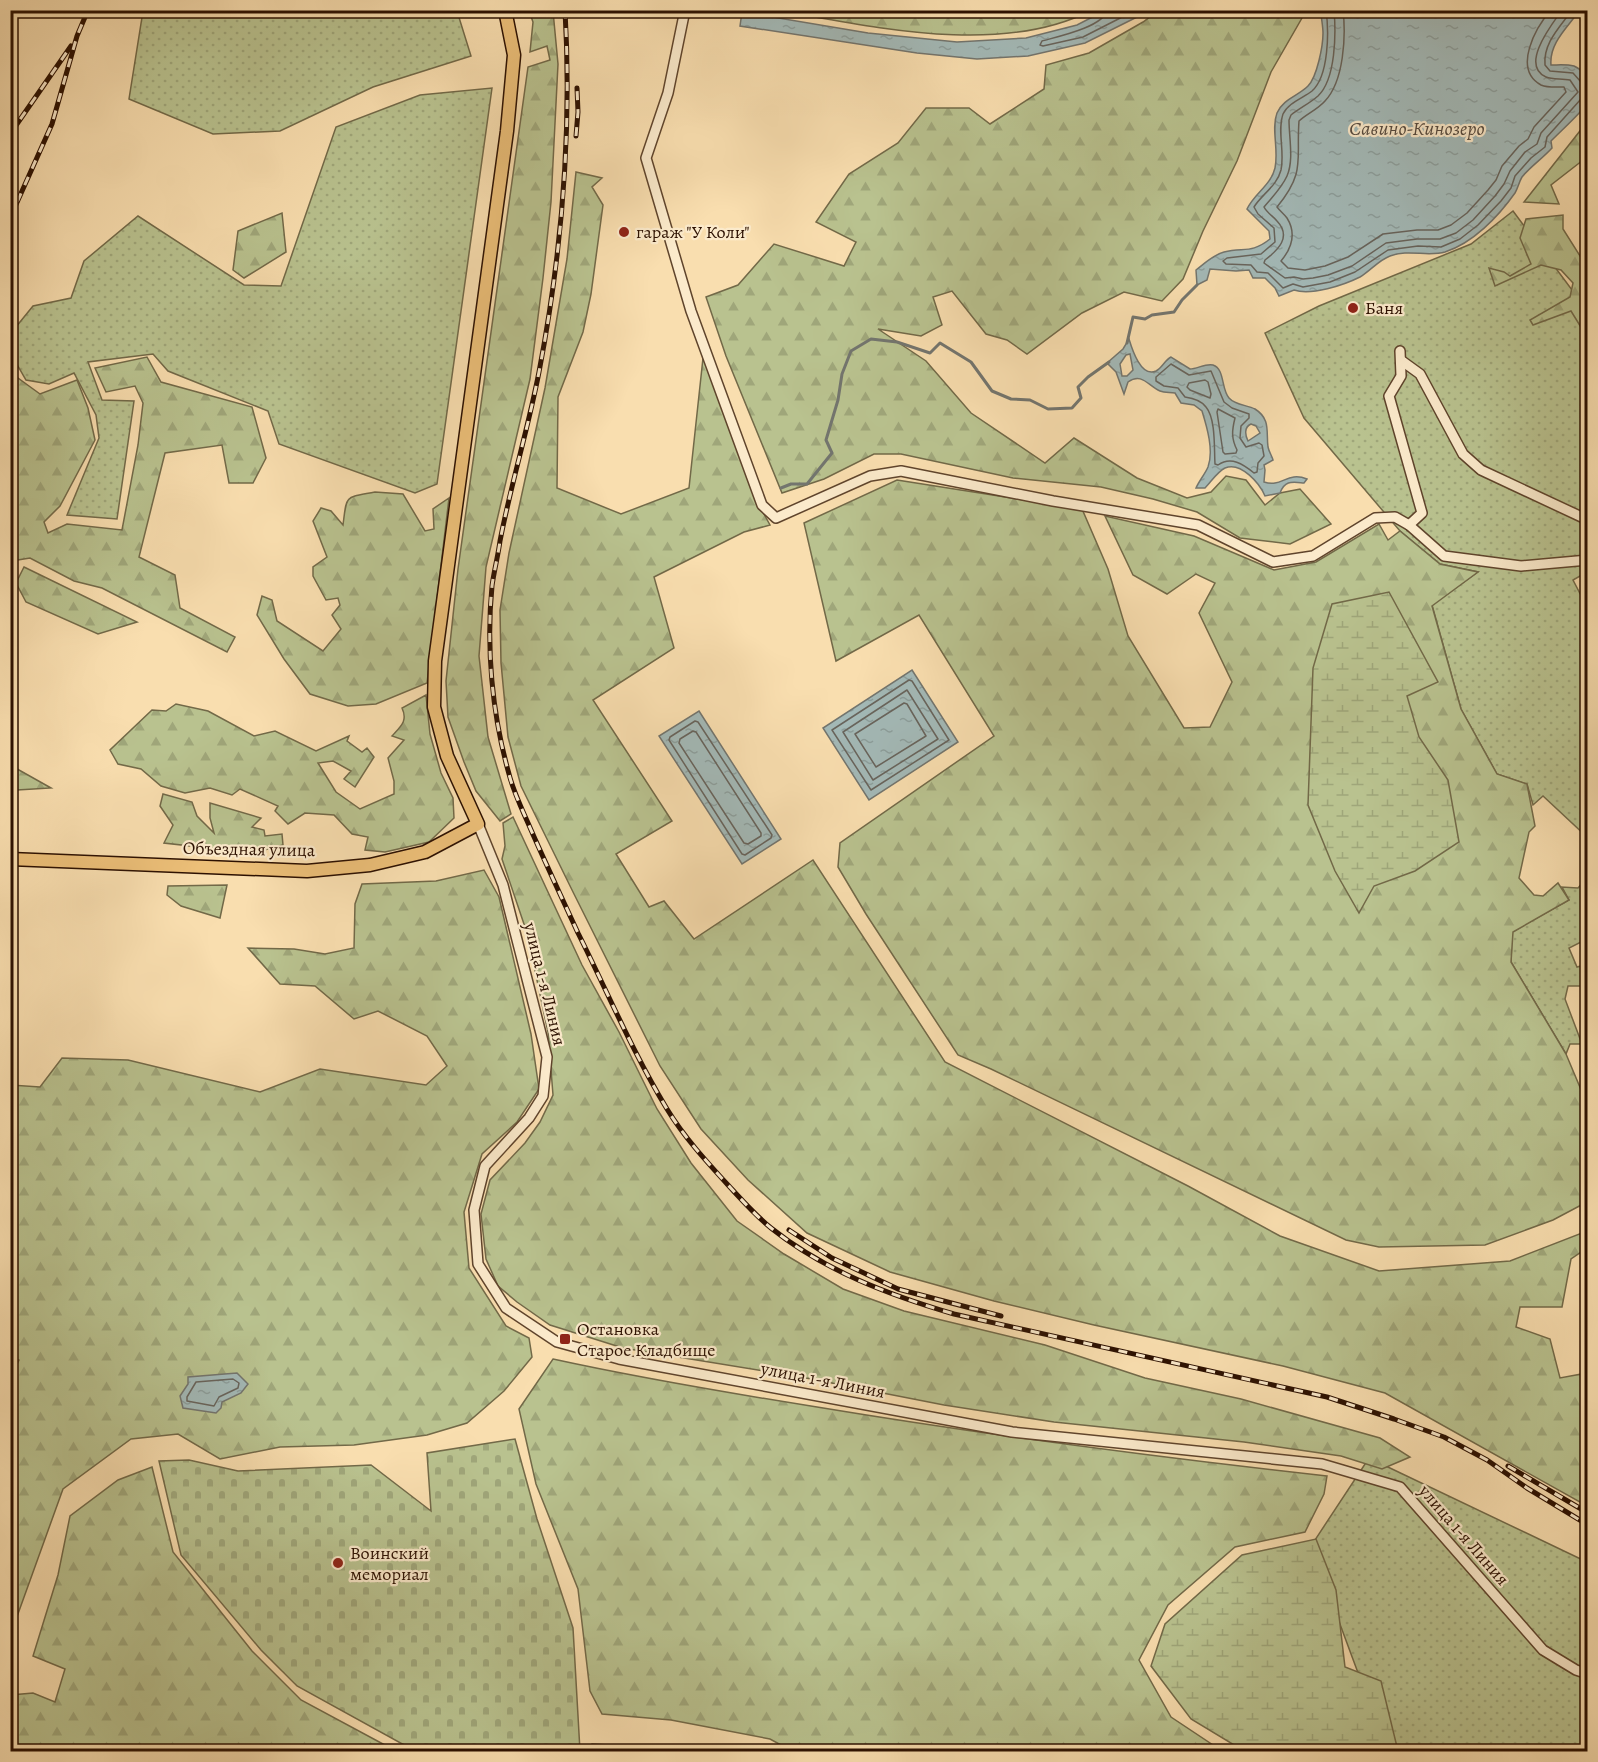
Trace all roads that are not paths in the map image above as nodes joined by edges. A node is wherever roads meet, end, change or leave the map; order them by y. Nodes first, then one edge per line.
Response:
1 (505, 10) edge
2 (685, 10) edge
3 (1587, 520) edge
4 (1409, 525) junction
5 (1587, 560) edge
6 (478, 824) junction
7 (10, 859) edge
8 (1587, 1674) edge

1 - 6 main road
2 - 4 street
3 - 4 street
4 - 5 street
6 - 7 main road, Объездная улица
6 - 8 street, улица 1-я Линия

